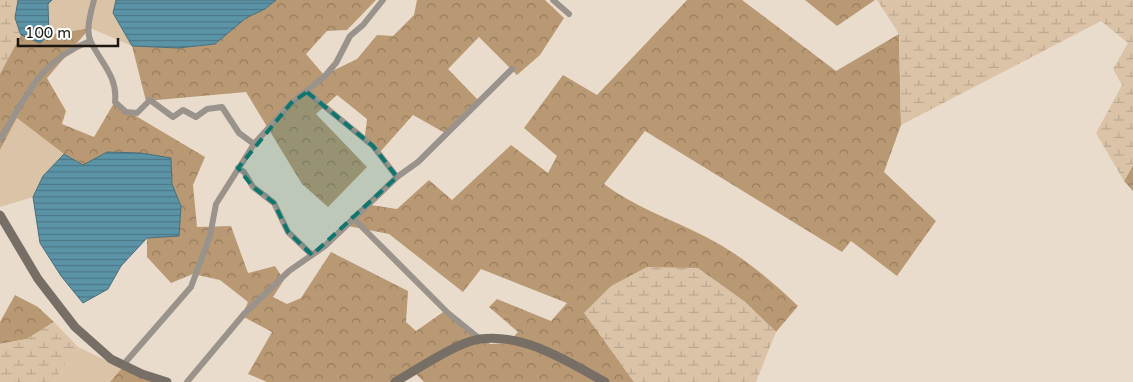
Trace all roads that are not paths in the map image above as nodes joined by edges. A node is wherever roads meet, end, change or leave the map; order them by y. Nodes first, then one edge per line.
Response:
1 (94, 0) edge
2 (383, 0) edge
3 (553, 0) edge
4 (569, 14) dead end
5 (90, 41) junction
6 (512, 69) dead end
7 (307, 92) junction
8 (0, 138) edge
9 (254, 144) junction
10 (238, 168) junction
11 (397, 177) junction
12 (0, 216) edge
13 (353, 218) junction
14 (312, 255) junction
15 (480, 339) junction
16 (123, 365) junction
17 (167, 382) edge
18 (187, 382) edge
19 (395, 382) edge
20 (605, 382) edge

1 - 5 street
2 - 7 street
3 - 4 street
5 - 8 street
5 - 9 street
6 - 11 street
7 - 9 street
7 - 11 street
9 - 10 street
10 - 14 street
10 - 16 street
11 - 13 street
12 - 16 street
13 - 14 street
13 - 15 street
14 - 18 street
15 - 19 street
15 - 20 street
16 - 17 street

